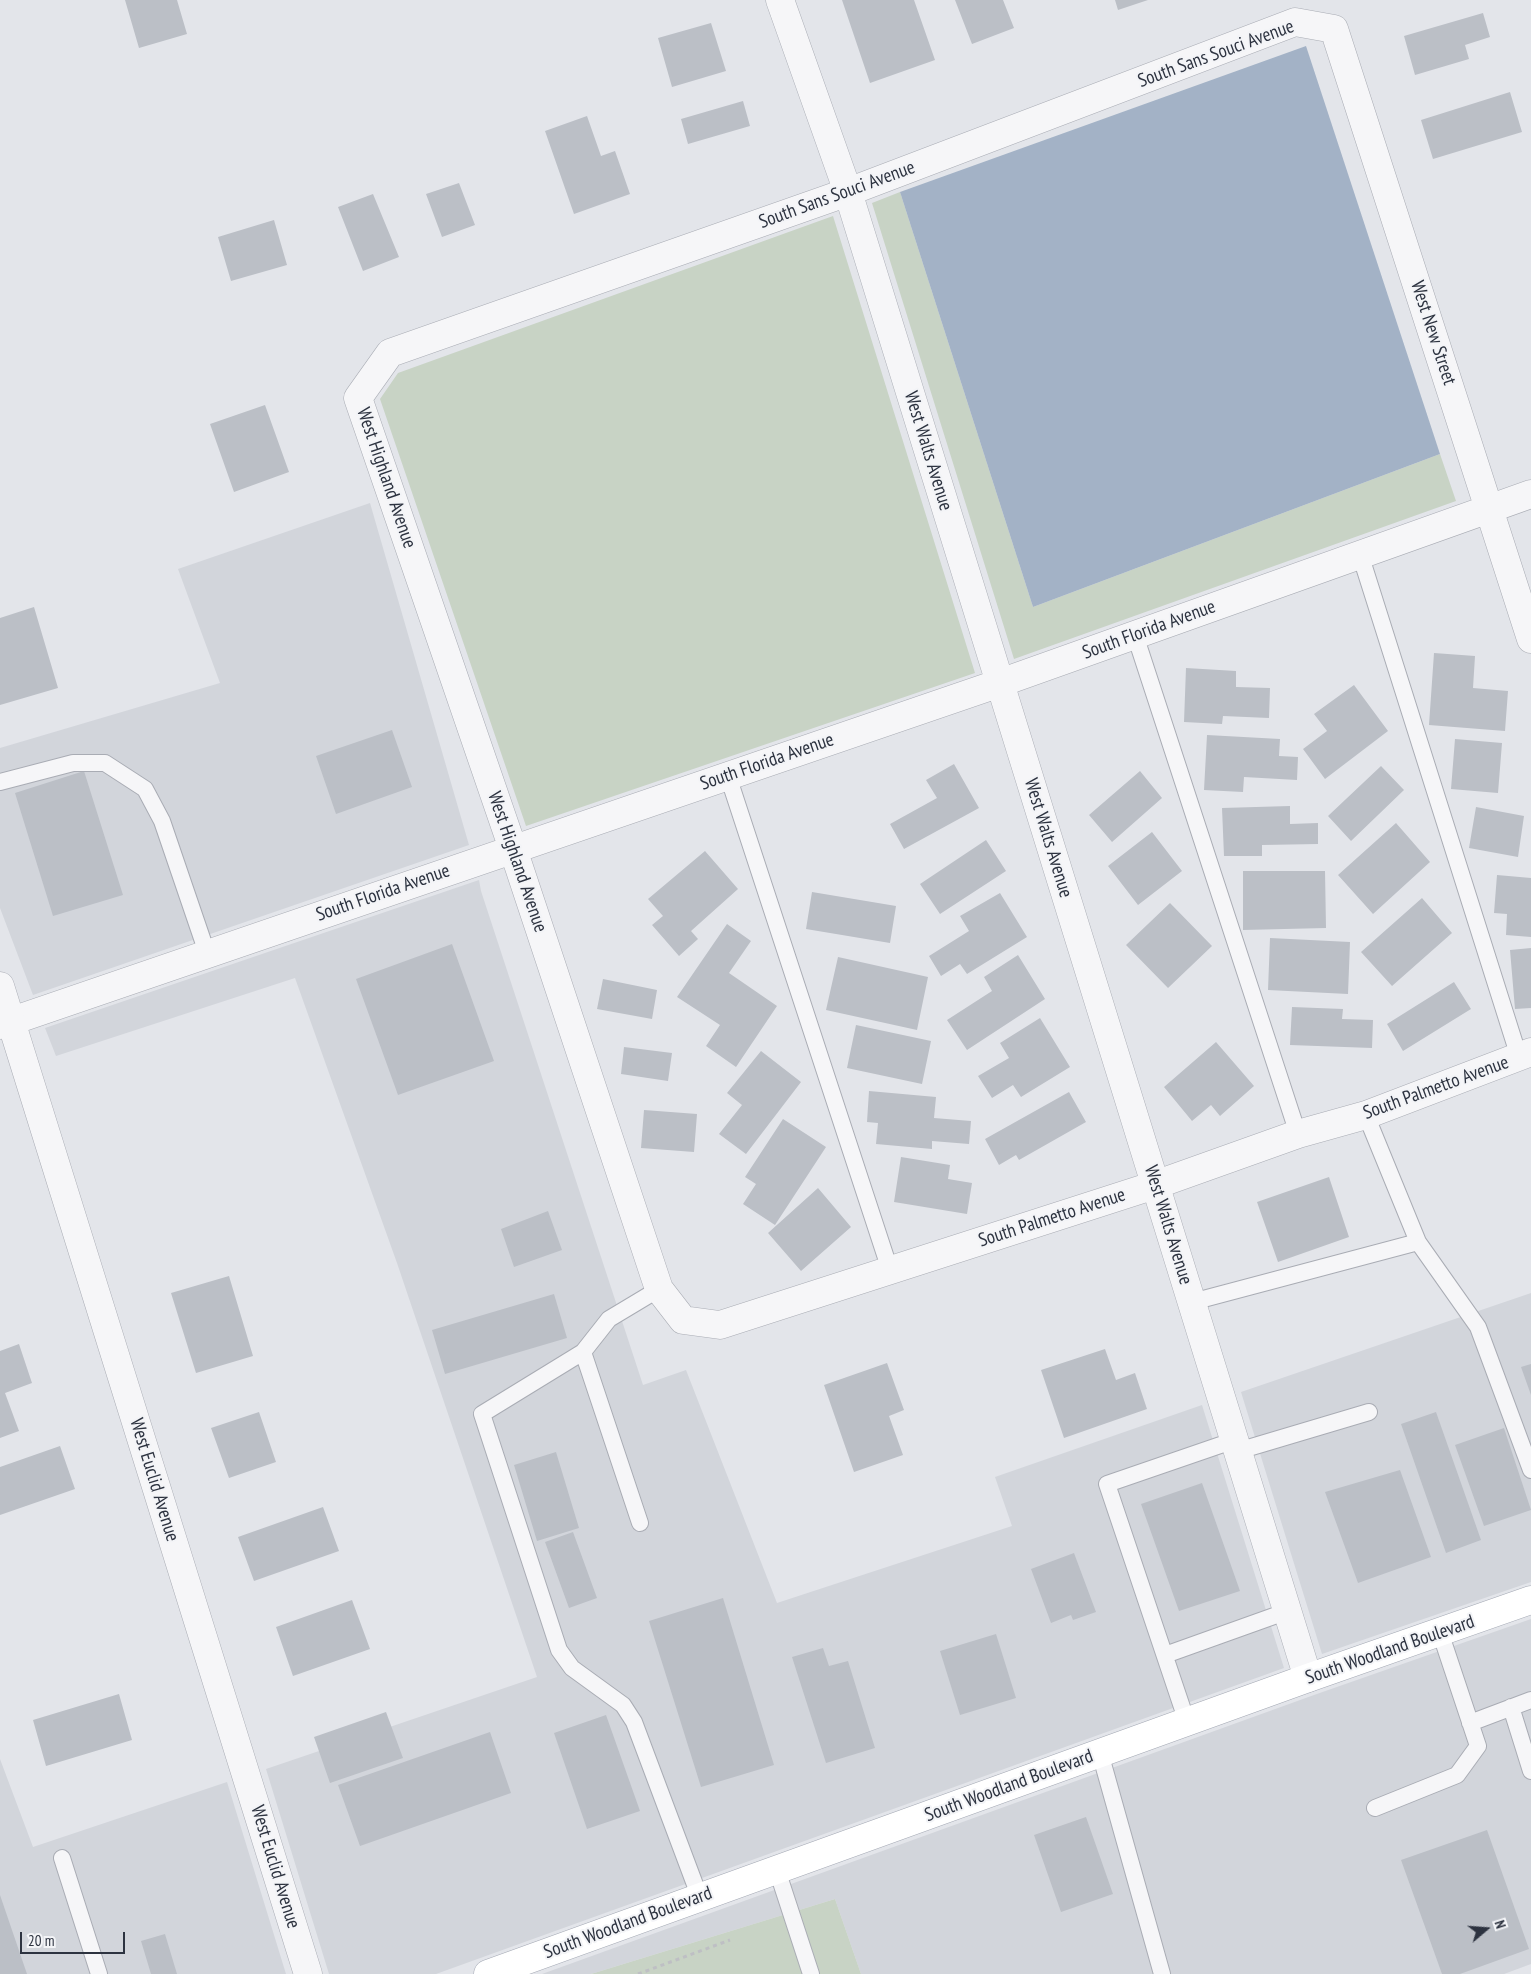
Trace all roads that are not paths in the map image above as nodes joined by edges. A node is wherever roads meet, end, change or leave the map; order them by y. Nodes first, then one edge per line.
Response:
1 (780, 0) edge
2 (1334, 29) joint
3 (848, 192) junction
4 (358, 398) joint
5 (1531, 494) edge
6 (1490, 508) junction
7 (1360, 554) junction
8 (1135, 635) junction
9 (1531, 638) edge
10 (1000, 683) junction
11 (728, 776) junction
12 (0, 782) edge
13 (513, 849) junction
14 (208, 953) junction
15 (0, 986) edge
16 (6, 1023) edge
17 (1525, 1055) edge
18 (1366, 1114) junction
19 (1298, 1134) junction
20 (1155, 1184) junction
21 (1418, 1242) junction
22 (890, 1270) junction
23 (659, 1289) junction
24 (1192, 1302) junction
25 (683, 1320) joint
26 (583, 1352) junction
27 (1368, 1412) dead end
28 (1236, 1446) junction
29 (1531, 1470) edge
30 (640, 1524) dead end
31 (1531, 1600) edge
32 (1288, 1611) junction
33 (1440, 1632) junction
34 (1165, 1655) junction
35 (1308, 1678) junction
36 (1531, 1700) edge
37 (1511, 1708) junction
38 (1187, 1722) junction
39 (1470, 1723) junction
40 (1100, 1753) junction
41 (1531, 1771) edge
42 (1375, 1808) dead end
43 (62, 1858) dead end
44 (777, 1870) junction
45 (700, 1898) junction
46 (99, 1974) edge
47 (308, 1974) edge
48 (488, 1974) edge
49 (811, 1974) edge
50 (1162, 1974) edge

1 - 3 street, West Walts Avenue
2 - 3 street, South Sans Souci Avenue
2 - 6 street, West New Street
3 - 4 street, South Sans Souci Avenue
3 - 10 street, West Walts Avenue
4 - 13 street, West Highland Avenue
5 - 6 street, South Florida Avenue
6 - 7 street, South Florida Avenue
6 - 9 street, West New Street
7 - 8 street, South Florida Avenue
7 - 17 lane
8 - 10 street, South Florida Avenue
8 - 19 lane
10 - 11 street, South Florida Avenue
10 - 20 street, West Walts Avenue
11 - 13 street, South Florida Avenue
11 - 22 lane
12 - 14 lane
13 - 14 street, South Florida Avenue
13 - 23 street, West Highland Avenue
14 - 16 street, South Florida Avenue
15 - 16 street, West Euclid Avenue
16 - 47 street, West Euclid Avenue
17 - 18 street, South Palmetto Avenue
18 - 19 street, South Palmetto Avenue
18 - 21 lane
19 - 20 street, South Palmetto Avenue
20 - 22 street, South Palmetto Avenue
20 - 24 street, West Walts Avenue
21 - 24 lane
21 - 29 lane
22 - 25 street, South Palmetto Avenue
23 - 25 street, West Highland Avenue
23 - 26 lane
24 - 28 street, West Walts Avenue
26 - 30 lane
26 - 45 lane
27 - 28 lane
28 - 32 street, West Walts Avenue
28 - 34 lane
31 - 33 main road, South Woodland Boulevard
32 - 34 lane
32 - 35 street, West Walts Avenue
33 - 35 main road, South Woodland Boulevard
33 - 39 lane
34 - 38 lane
35 - 38 main road, South Woodland Boulevard
36 - 37 lane
37 - 39 lane
37 - 41 lane
38 - 40 main road, South Woodland Boulevard
39 - 42 lane
40 - 44 main road, South Woodland Boulevard
40 - 50 lane
43 - 46 lane
44 - 45 main road, South Woodland Boulevard
44 - 49 lane
45 - 48 main road, South Woodland Boulevard

